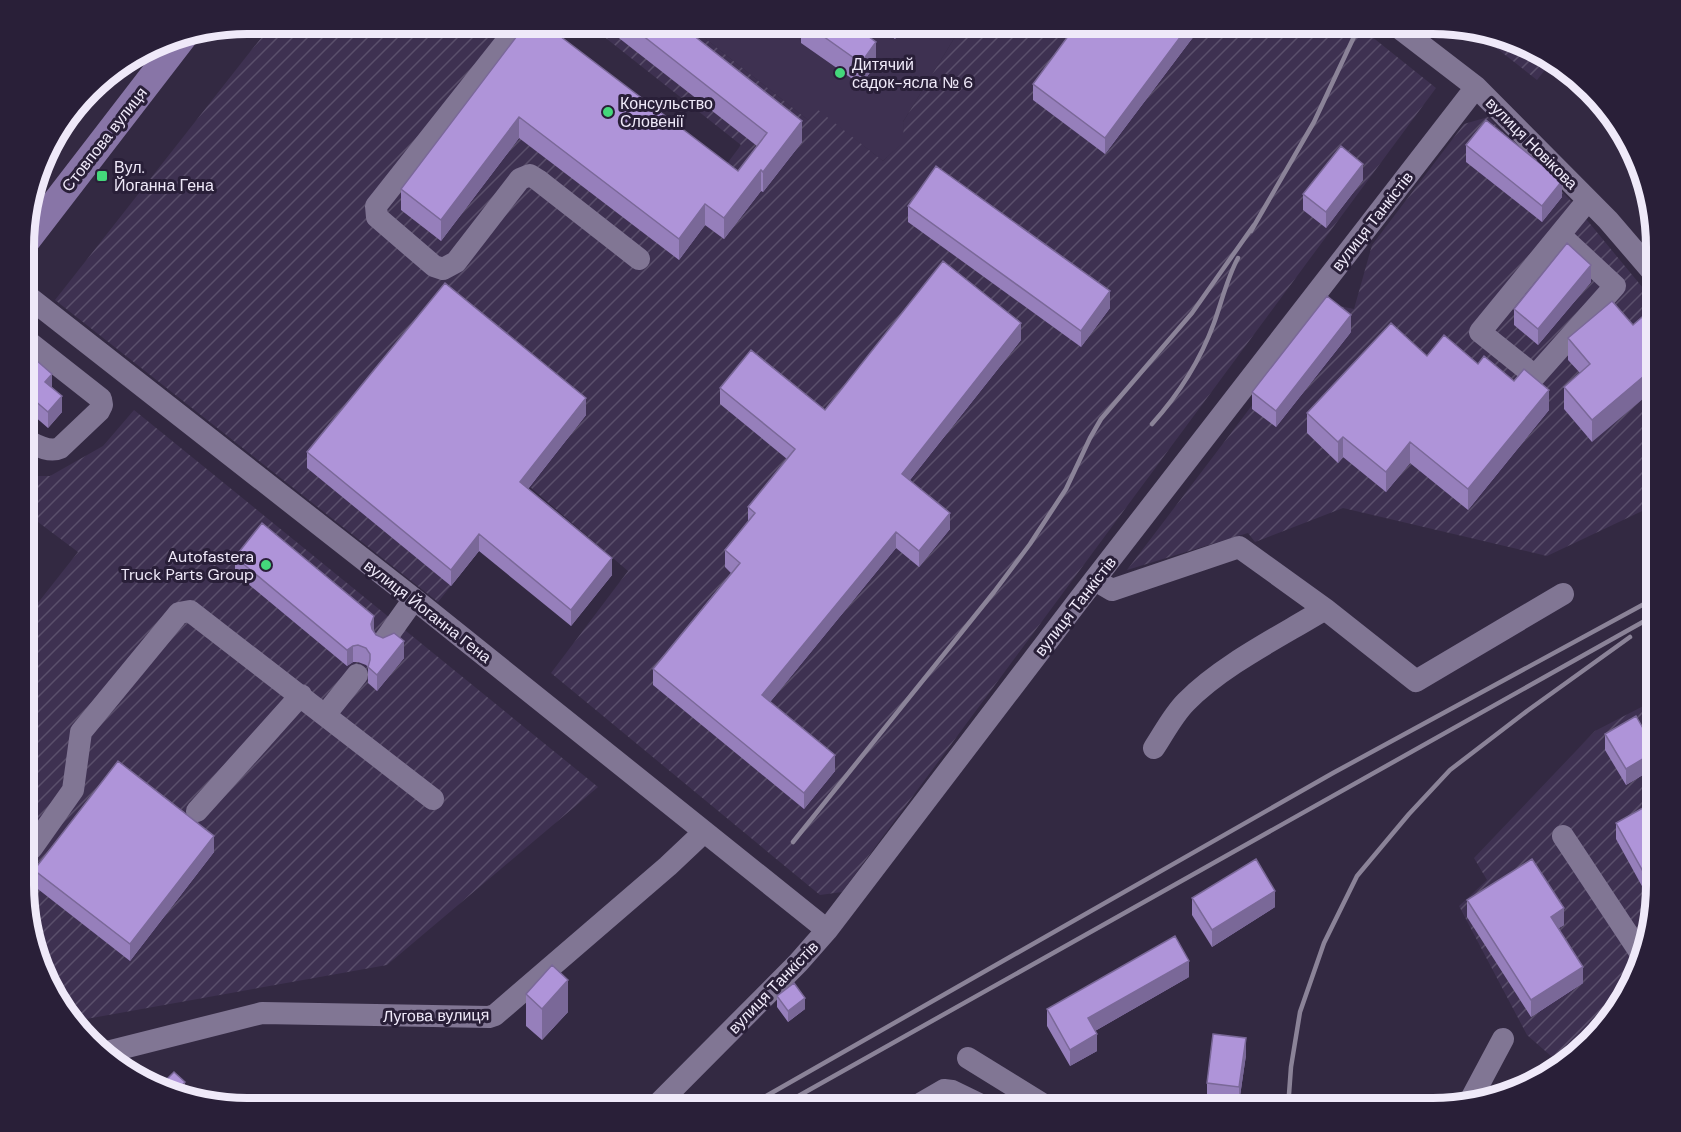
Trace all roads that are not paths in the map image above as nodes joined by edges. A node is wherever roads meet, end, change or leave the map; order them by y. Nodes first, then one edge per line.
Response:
1 (1408, 34) edge
2 (511, 35) edge
3 (175, 48) edge
4 (1476, 87) junction
5 (1588, 200) junction
6 (35, 229) edge
7 (1560, 235) junction
8 (639, 259) dead end
9 (1646, 265) edge
10 (34, 301) edge
11 (34, 356) edge
12 (34, 443) edge
13 (1095, 580) junction
14 (1563, 594) dead end
15 (414, 599) junction
16 (1325, 609) junction
17 (384, 641) edge
18 (357, 675) dead end
19 (301, 695) junction
20 (325, 715) junction
21 (1154, 748) dead end
22 (433, 798) dead end
23 (196, 811) dead end
24 (704, 832) junction
25 (1563, 836) dead end
26 (34, 845) edge
27 (827, 930) junction
28 (1637, 947) edge
29 (1503, 1039) dead end
30 (114, 1050) edge
31 (968, 1058) dead end
32 (1475, 1093) edge
33 (932, 1097) edge
34 (965, 1097) edge
35 (1032, 1097) edge
36 (664, 1098) edge

1 - 4 street, вулиця Новікова
2 - 8 street
3 - 6 main road, Стовпова вулиця
4 - 5 street, вулиця Новікова
4 - 13 street, вулиця Танкістів
5 - 7 street
5 - 9 street, вулиця Новікова
7 - 7 street
10 - 15 street, вулиця Йоганна Гена
11 - 12 street
13 - 16 street
13 - 27 street, вулиця Танкістів
14 - 16 street
15 - 17 street
15 - 24 street, вулиця Йоганна Гена
16 - 21 street
18 - 20 street
19 - 20 street
19 - 23 street
19 - 26 street
20 - 22 street
24 - 27 street, вулиця Йоганна Гена
24 - 30 street, Лугова вулиця
25 - 28 street
27 - 36 street, вулиця Танкістів
29 - 32 street
31 - 35 street
33 - 34 street

